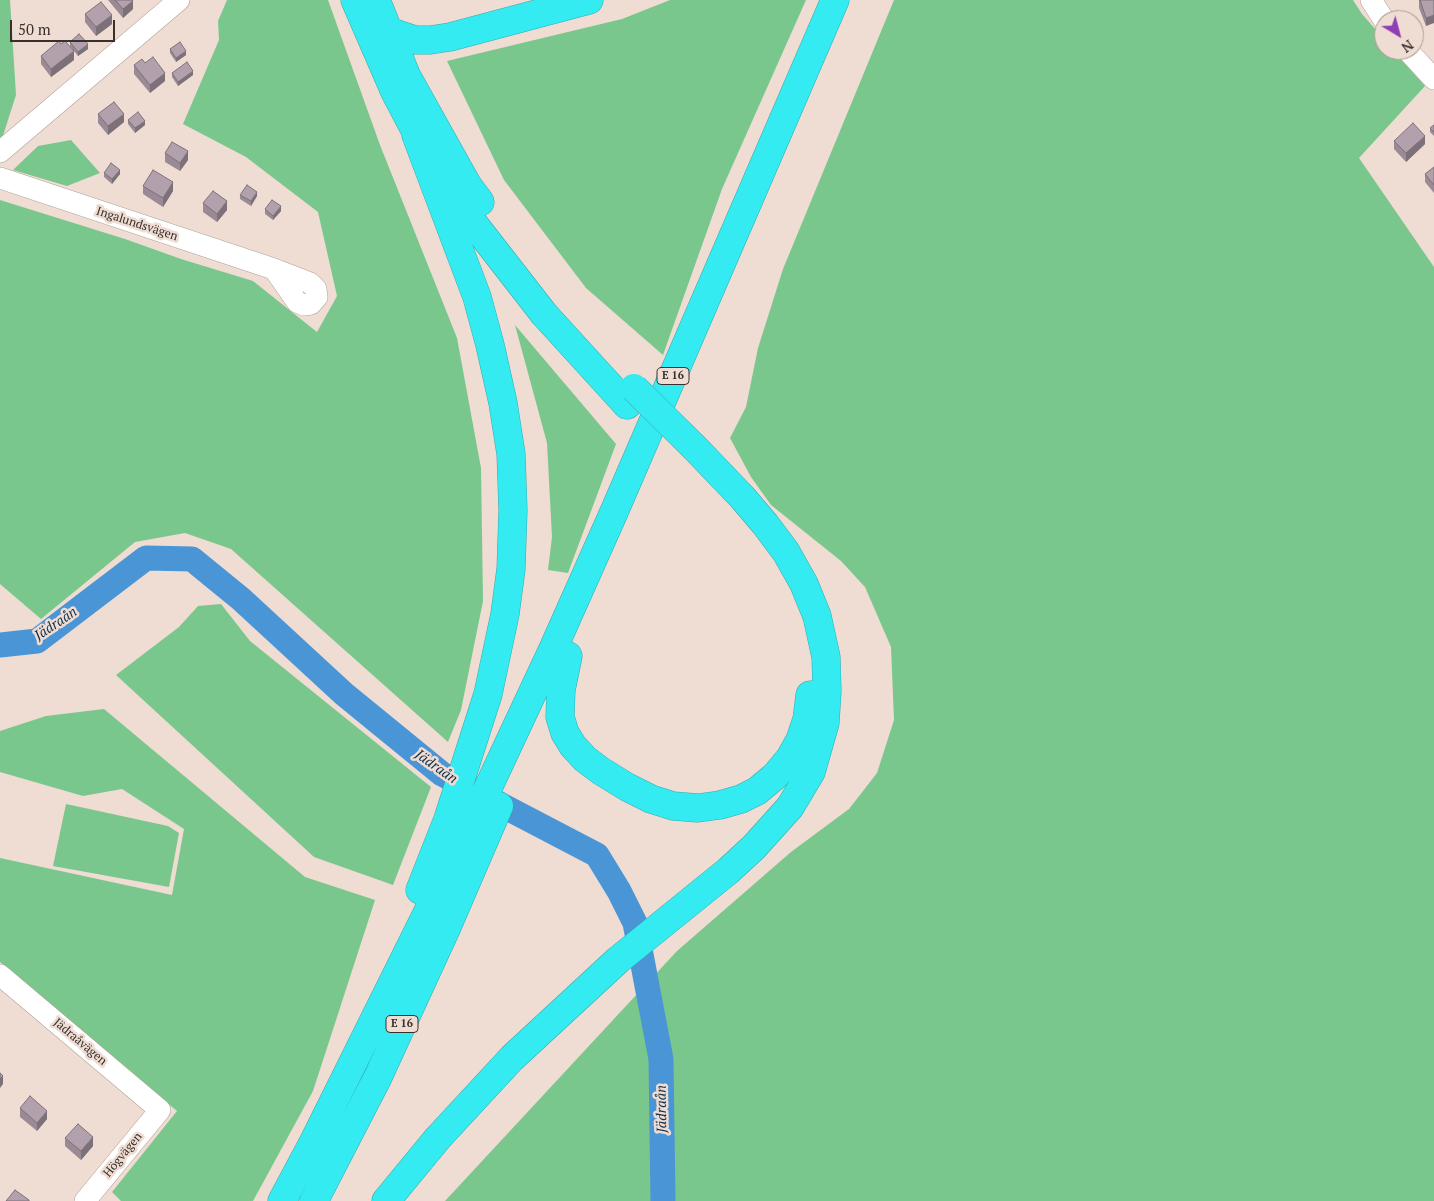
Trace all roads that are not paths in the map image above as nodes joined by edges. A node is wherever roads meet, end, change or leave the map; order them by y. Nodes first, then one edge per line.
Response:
1 (179, 0) edge
2 (354, 0) edge
3 (376, 0) edge
4 (589, 0) edge
5 (835, 0) edge
6 (851, 0) edge
7 (388, 31) junction
8 (1417, 60) edge
9 (1434, 79) edge
10 (416, 135) junction
11 (0, 152) edge
12 (0, 178) edge
13 (274, 269) dead end
14 (631, 396) junction
15 (691, 457) junction
16 (568, 656) junction
17 (512, 756) junction
18 (466, 832) junction
19 (0, 975) edge
20 (160, 1110) joint
21 (85, 1201) edge
22 (282, 1201) edge
23 (314, 1201) edge
24 (386, 1201) edge

1 - 11 street
2 - 10 highway
3 - 7 highway
4 - 7 highway
5 - 17 highway, E 16
6 - 16 highway, E 16
7 - 14 highway
8 - 9 street
10 - 14 highway
10 - 18 highway
12 - 13 street, Ingalundsvägen
14 - 15 highway
15 - 16 highway
15 - 24 highway
16 - 17 highway, E 16
17 - 18 highway, E 16
18 - 22 highway, E 16
18 - 23 highway, E 16
19 - 20 street, Jädraåvägen
20 - 21 street, Högvägen

